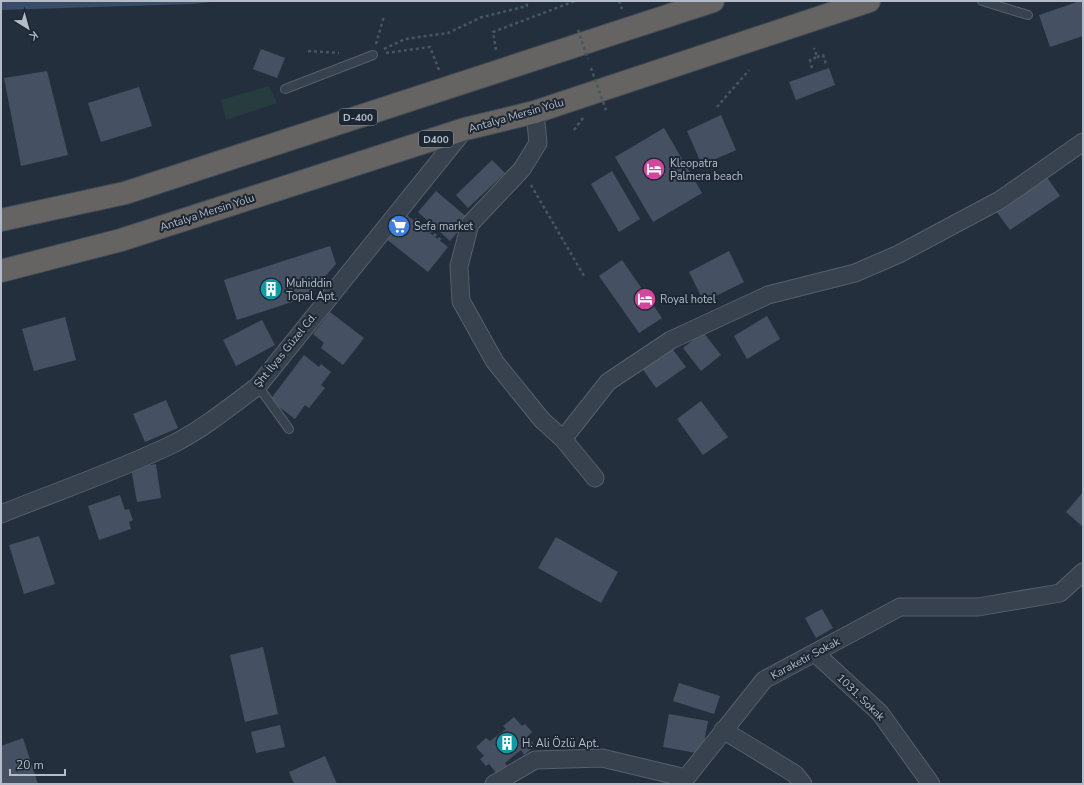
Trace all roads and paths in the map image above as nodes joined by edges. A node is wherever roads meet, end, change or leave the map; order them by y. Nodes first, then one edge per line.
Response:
1 (526, 1) edge
2 (575, 1) edge
3 (619, 1) edge
4 (713, 1) edge
5 (868, 1) edge
6 (982, 1) edge
7 (622, 9) dead end
8 (1028, 15) dead end
9 (384, 16) dead end
10 (578, 30) dead end
11 (814, 48) dead end
12 (373, 55) junction
13 (497, 55) dead end
14 (817, 57) junction
15 (588, 59) dead end
16 (826, 64) dead end
17 (591, 68) dead end
18 (812, 68) dead end
19 (749, 70) dead end
20 (285, 89) dead end
21 (717, 107) dead end
22 (606, 110) dead end
23 (535, 112) junction
24 (582, 119) dead end
25 (465, 129) junction
26 (574, 130) dead end
27 (1083, 142) edge
28 (530, 183) dead end
29 (412, 216) dead end
30 (1, 220) edge
31 (441, 240) dead end
32 (1, 271) edge
33 (584, 276) dead end
34 (258, 386) junction
35 (289, 429) dead end
36 (563, 439) junction
37 (595, 478) dead end
38 (1, 514) edge
39 (1083, 572) edge
40 (815, 654) junction
41 (723, 730) junction
42 (494, 784) edge
43 (802, 784) edge
44 (931, 784) edge

1 - 12 path
2 - 13 path
3 - 7 path
4 - 30 highway, D-400
5 - 23 highway, Antalya Mersin Yolu / D400
6 - 8 lane
9 - 12 path
10 - 15 path, bridge
11 - 14 path
12 - 20 lane
14 - 16 path
14 - 18 path
17 - 22 path, bridge
19 - 21 path
23 - 25 highway, Antalya Mersin Yolu / D400
23 - 36 street
24 - 26 path
25 - 32 highway, Antalya Mersin Yolu / D400
25 - 34 street, Şht İlyas Güzel Cd.
27 - 36 street
28 - 33 path
29 - 31 path
34 - 35 lane
34 - 38 street, Şht İlyas Güzel Cd.
36 - 37 street
39 - 40 street, Karaketir Sokak
40 - 41 street, Karaketir Sokak
40 - 44 street, 1031. Sokak
41 - 42 street, Karaketir Sokak
41 - 43 street

